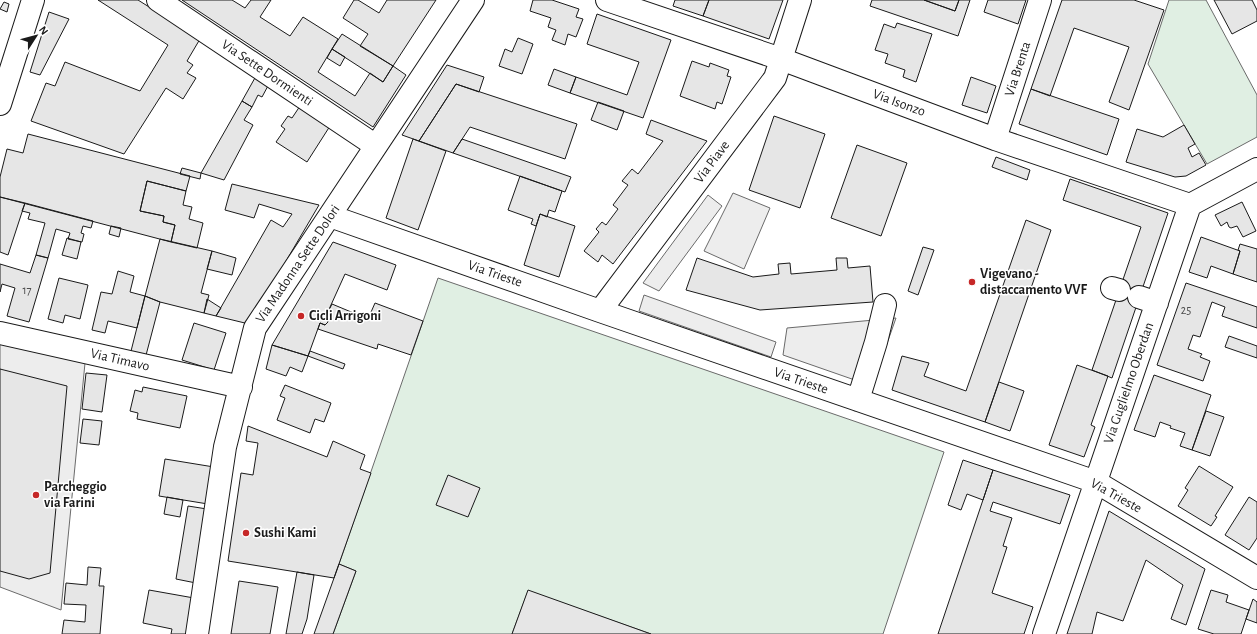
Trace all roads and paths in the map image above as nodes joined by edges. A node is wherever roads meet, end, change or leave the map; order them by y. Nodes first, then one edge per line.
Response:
1 (32, 0) edge
2 (158, 0) edge
3 (473, 0) edge
4 (607, 0) edge
5 (800, 0) edge
6 (1040, 0) edge
7 (781, 59) junction
8 (0, 104) edge
9 (995, 139) junction
10 (376, 146) junction
11 (1257, 168) edge
12 (1190, 205) junction
13 (330, 216) junction
14 (885, 305) dead end
15 (600, 311) junction
16 (0, 333) edge
17 (241, 387) junction
18 (858, 400) junction
19 (1096, 482) junction
20 (1257, 578) edge
21 (197, 634) edge
22 (1044, 634) edge

1 - 8 street
2 - 10 street, Via Sette Dormienti
3 - 10 street, Via Madonna Sette Dolori
4 - 7 street, Via Isonzo
5 - 7 street, Via Piave
6 - 9 street, Via Brenta
7 - 9 street, Via Isonzo
7 - 15 street, Via Piave
9 - 12 street, Via Isonzo
10 - 13 street, Via Madonna Sette Dolori
11 - 12 street
12 - 19 street, Via Guglielmo Oberdan
13 - 15 street, Via Trieste
13 - 17 street, Via Madonna Sette Dolori
14 - 18 street
15 - 18 street, Via Trieste
16 - 17 street, Via Timavo
17 - 21 street, Via Madonna Sette Dolori
18 - 19 street, Via Trieste
19 - 20 street, Via Trieste
19 - 22 street, Via Guglielmo Oberdan

